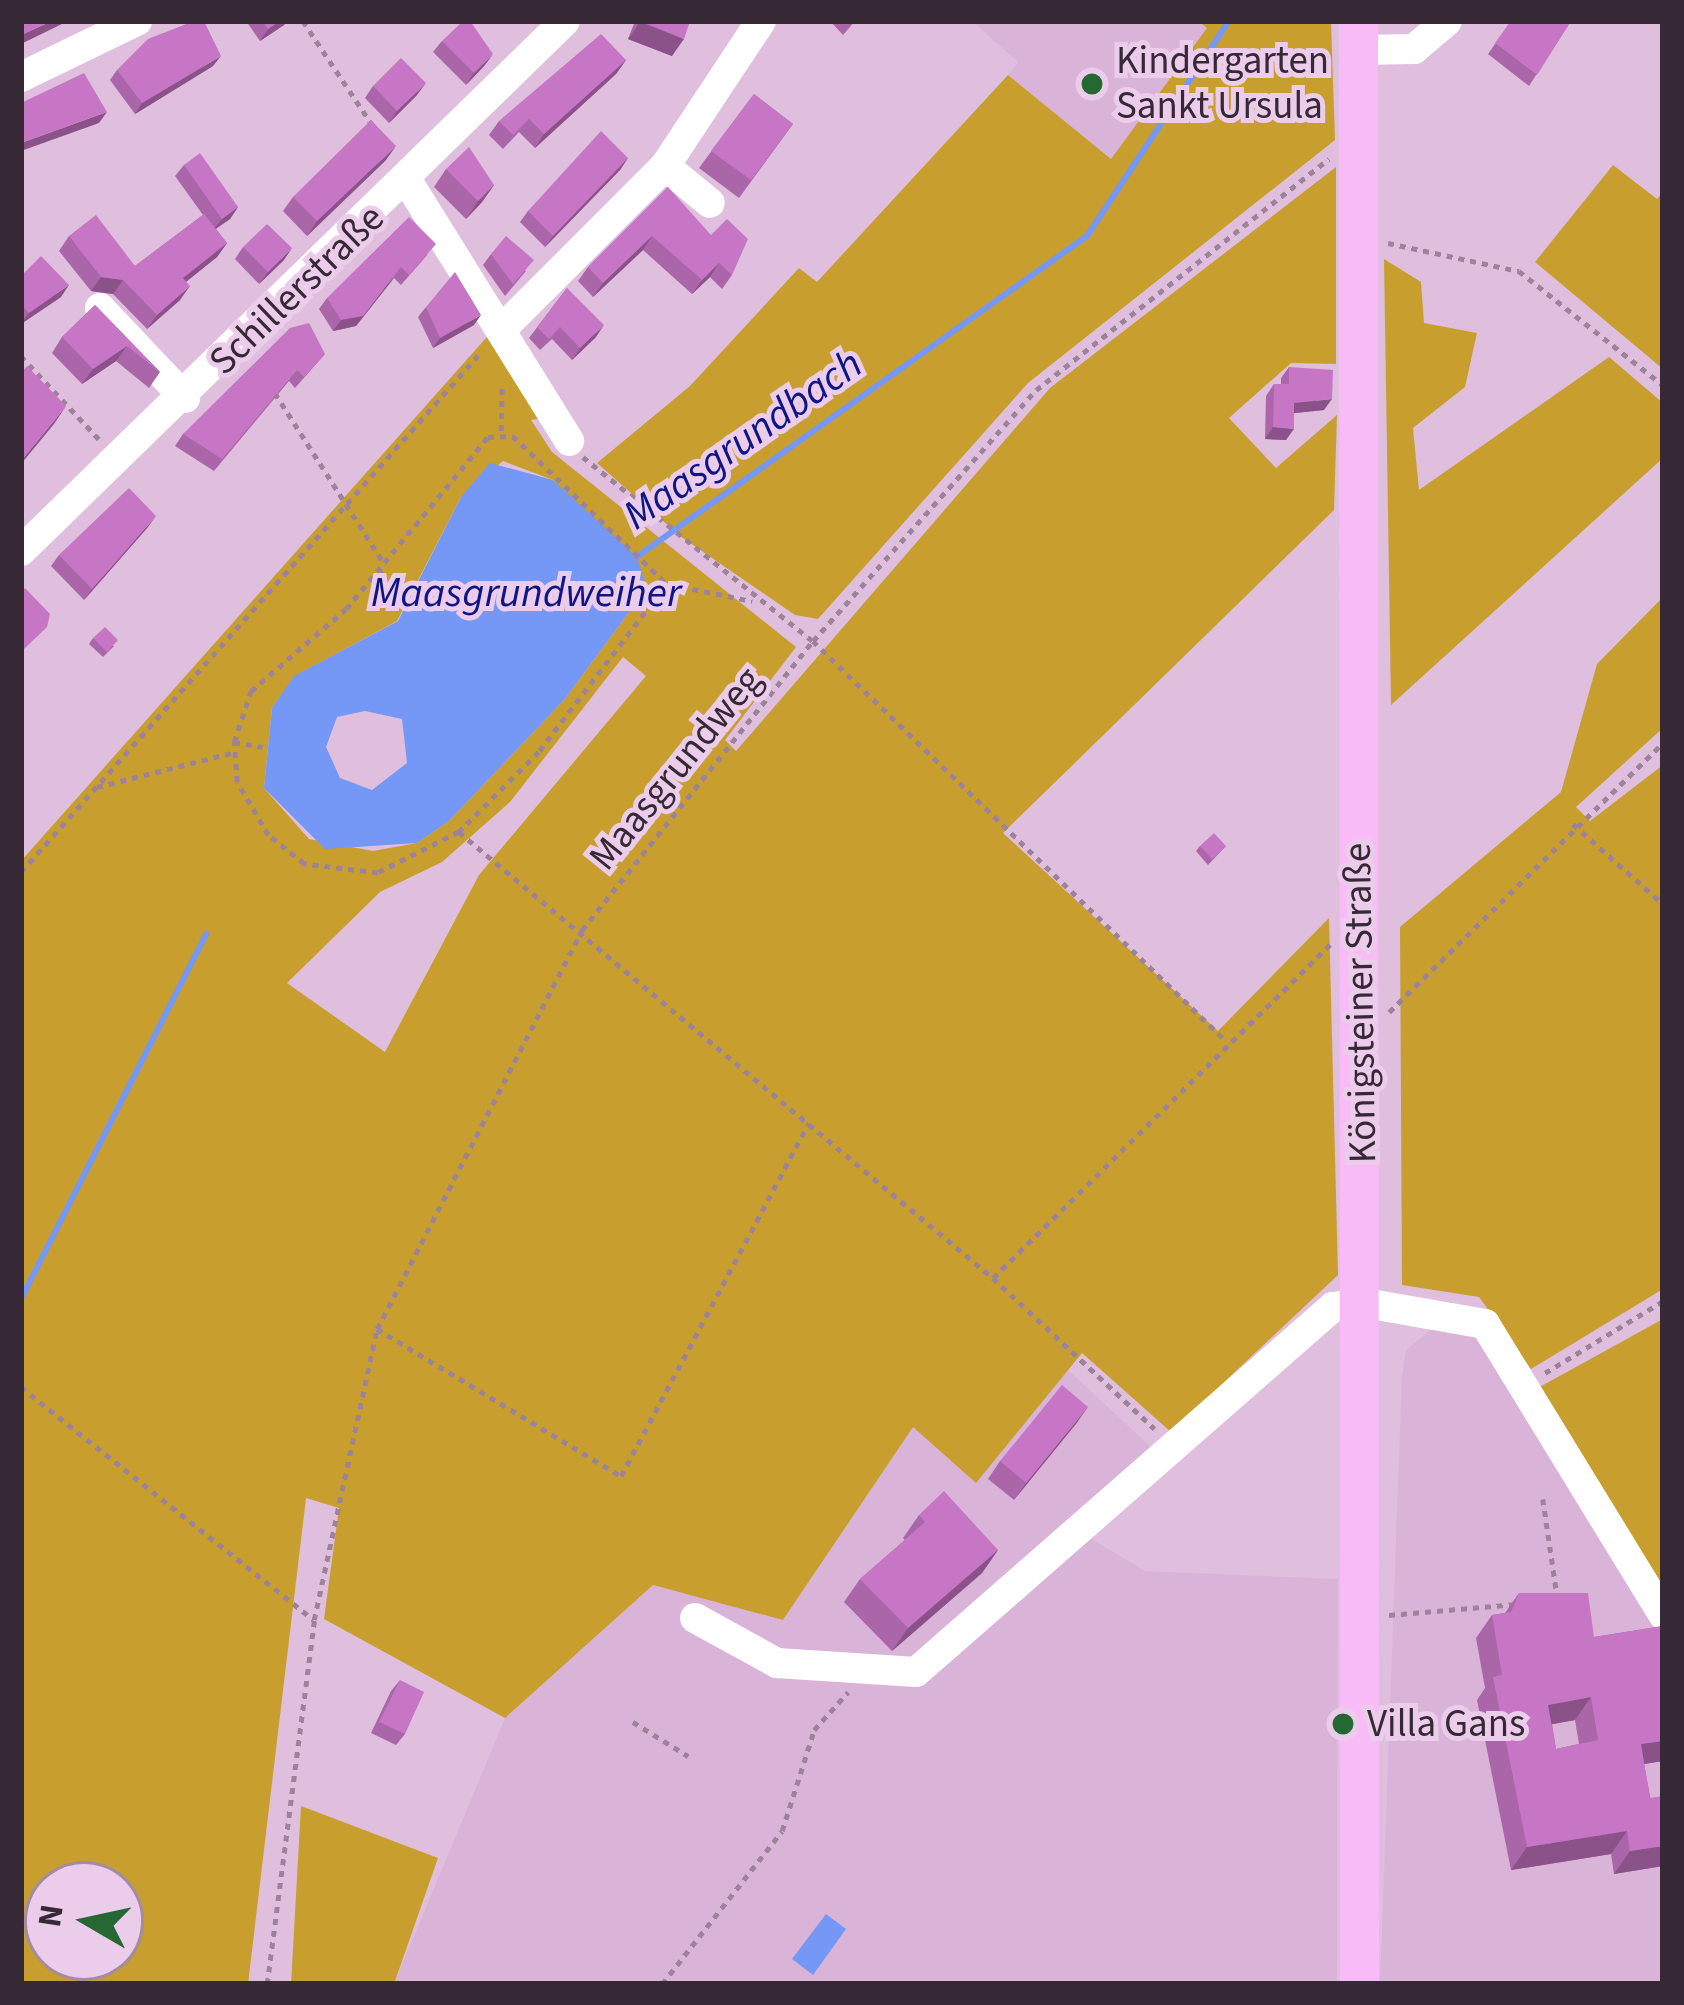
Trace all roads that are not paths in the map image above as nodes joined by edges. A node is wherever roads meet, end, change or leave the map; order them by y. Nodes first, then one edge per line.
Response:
1 (137, 21) edge
2 (565, 21) edge
3 (760, 21) edge
4 (1448, 21) edge
5 (1358, 35) edge
6 (21, 77) edge
7 (665, 166) junction
8 (408, 182) junction
9 (710, 203) dead end
10 (100, 308) edge
11 (502, 329) junction
12 (185, 398) junction
13 (569, 441) road end
14 (21, 551) edge
15 (1365, 1303) junction
16 (1663, 1615) edge
17 (695, 1618) dead end
18 (1359, 1984) edge

1 - 6 street
2 - 8 street, Schillerstraße
3 - 7 street
4 - 5 street
5 - 15 main road, Königsteiner Straße
7 - 9 street
7 - 11 street
8 - 11 street
8 - 12 street, Schillerstraße
10 - 12 street
11 - 13 street
12 - 14 street, Schillerstraße
15 - 16 street
15 - 17 street
15 - 18 main road, Königsteiner Straße

